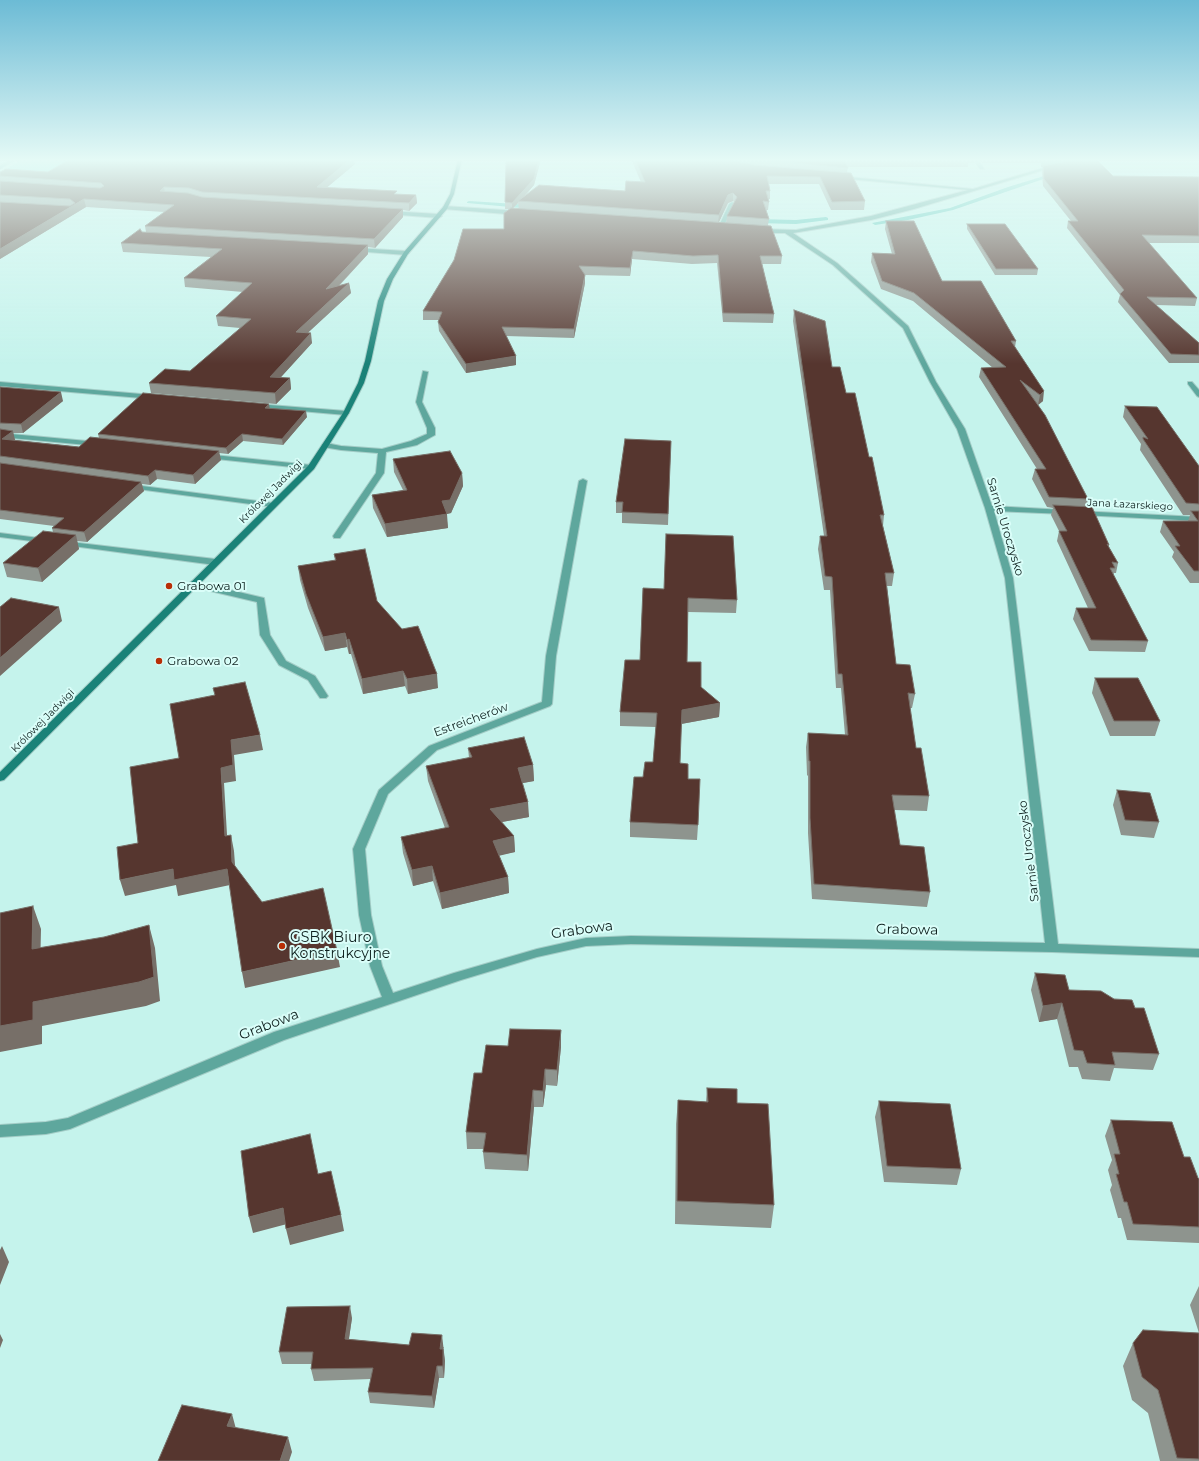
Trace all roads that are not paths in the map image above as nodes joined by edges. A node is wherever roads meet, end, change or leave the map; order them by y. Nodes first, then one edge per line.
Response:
1 (429, 227) edge
2 (721, 227) edge
3 (815, 227) edge
4 (728, 228) edge
5 (751, 230) edge
6 (787, 232) junction
7 (348, 250) edge
8 (406, 253) junction
9 (425, 372) dead end
10 (1190, 383) dead end
11 (0, 384) edge
12 (1199, 395) edge
13 (158, 397) edge
14 (253, 406) edge
15 (346, 413) junction
16 (0, 435) edge
17 (103, 444) edge
18 (326, 445) junction
19 (382, 451) junction
20 (202, 455) edge
21 (311, 467) junction
22 (583, 481) dead end
23 (119, 484) edge
24 (273, 506) junction
25 (989, 508) junction
26 (1199, 519) edge
27 (0, 535) edge
28 (337, 536) dead end
29 (215, 562) junction
30 (192, 584) junction
31 (323, 696) dead end
32 (0, 778) edge
33 (1052, 948) junction
34 (1199, 953) edge
35 (389, 998) junction
36 (0, 1131) edge

1 - 8 street, Królowej Jadwigi
2 - 4 street
3 - 6 street
5 - 6 street
6 - 25 street, Sarnie Uroczysko
7 - 8 street
8 - 15 street, Królowej Jadwigi
9 - 19 street
10 - 12 street
11 - 13 street
14 - 15 street
15 - 18 street, Królowej Jadwigi
16 - 17 street
18 - 19 street
18 - 21 street, Królowej Jadwigi
19 - 28 street
20 - 21 street
21 - 24 street, Królowej Jadwigi
22 - 35 street, Estreicherów
23 - 24 street
24 - 29 street, Królowej Jadwigi
25 - 26 street, Jana Łazarskiego
25 - 33 street, Sarnie Uroczysko
27 - 29 street
29 - 30 street, Królowej Jadwigi
30 - 31 street
30 - 32 street, Królowej Jadwigi
33 - 34 street, Grabowa
33 - 35 street, Grabowa
35 - 36 street, Grabowa

